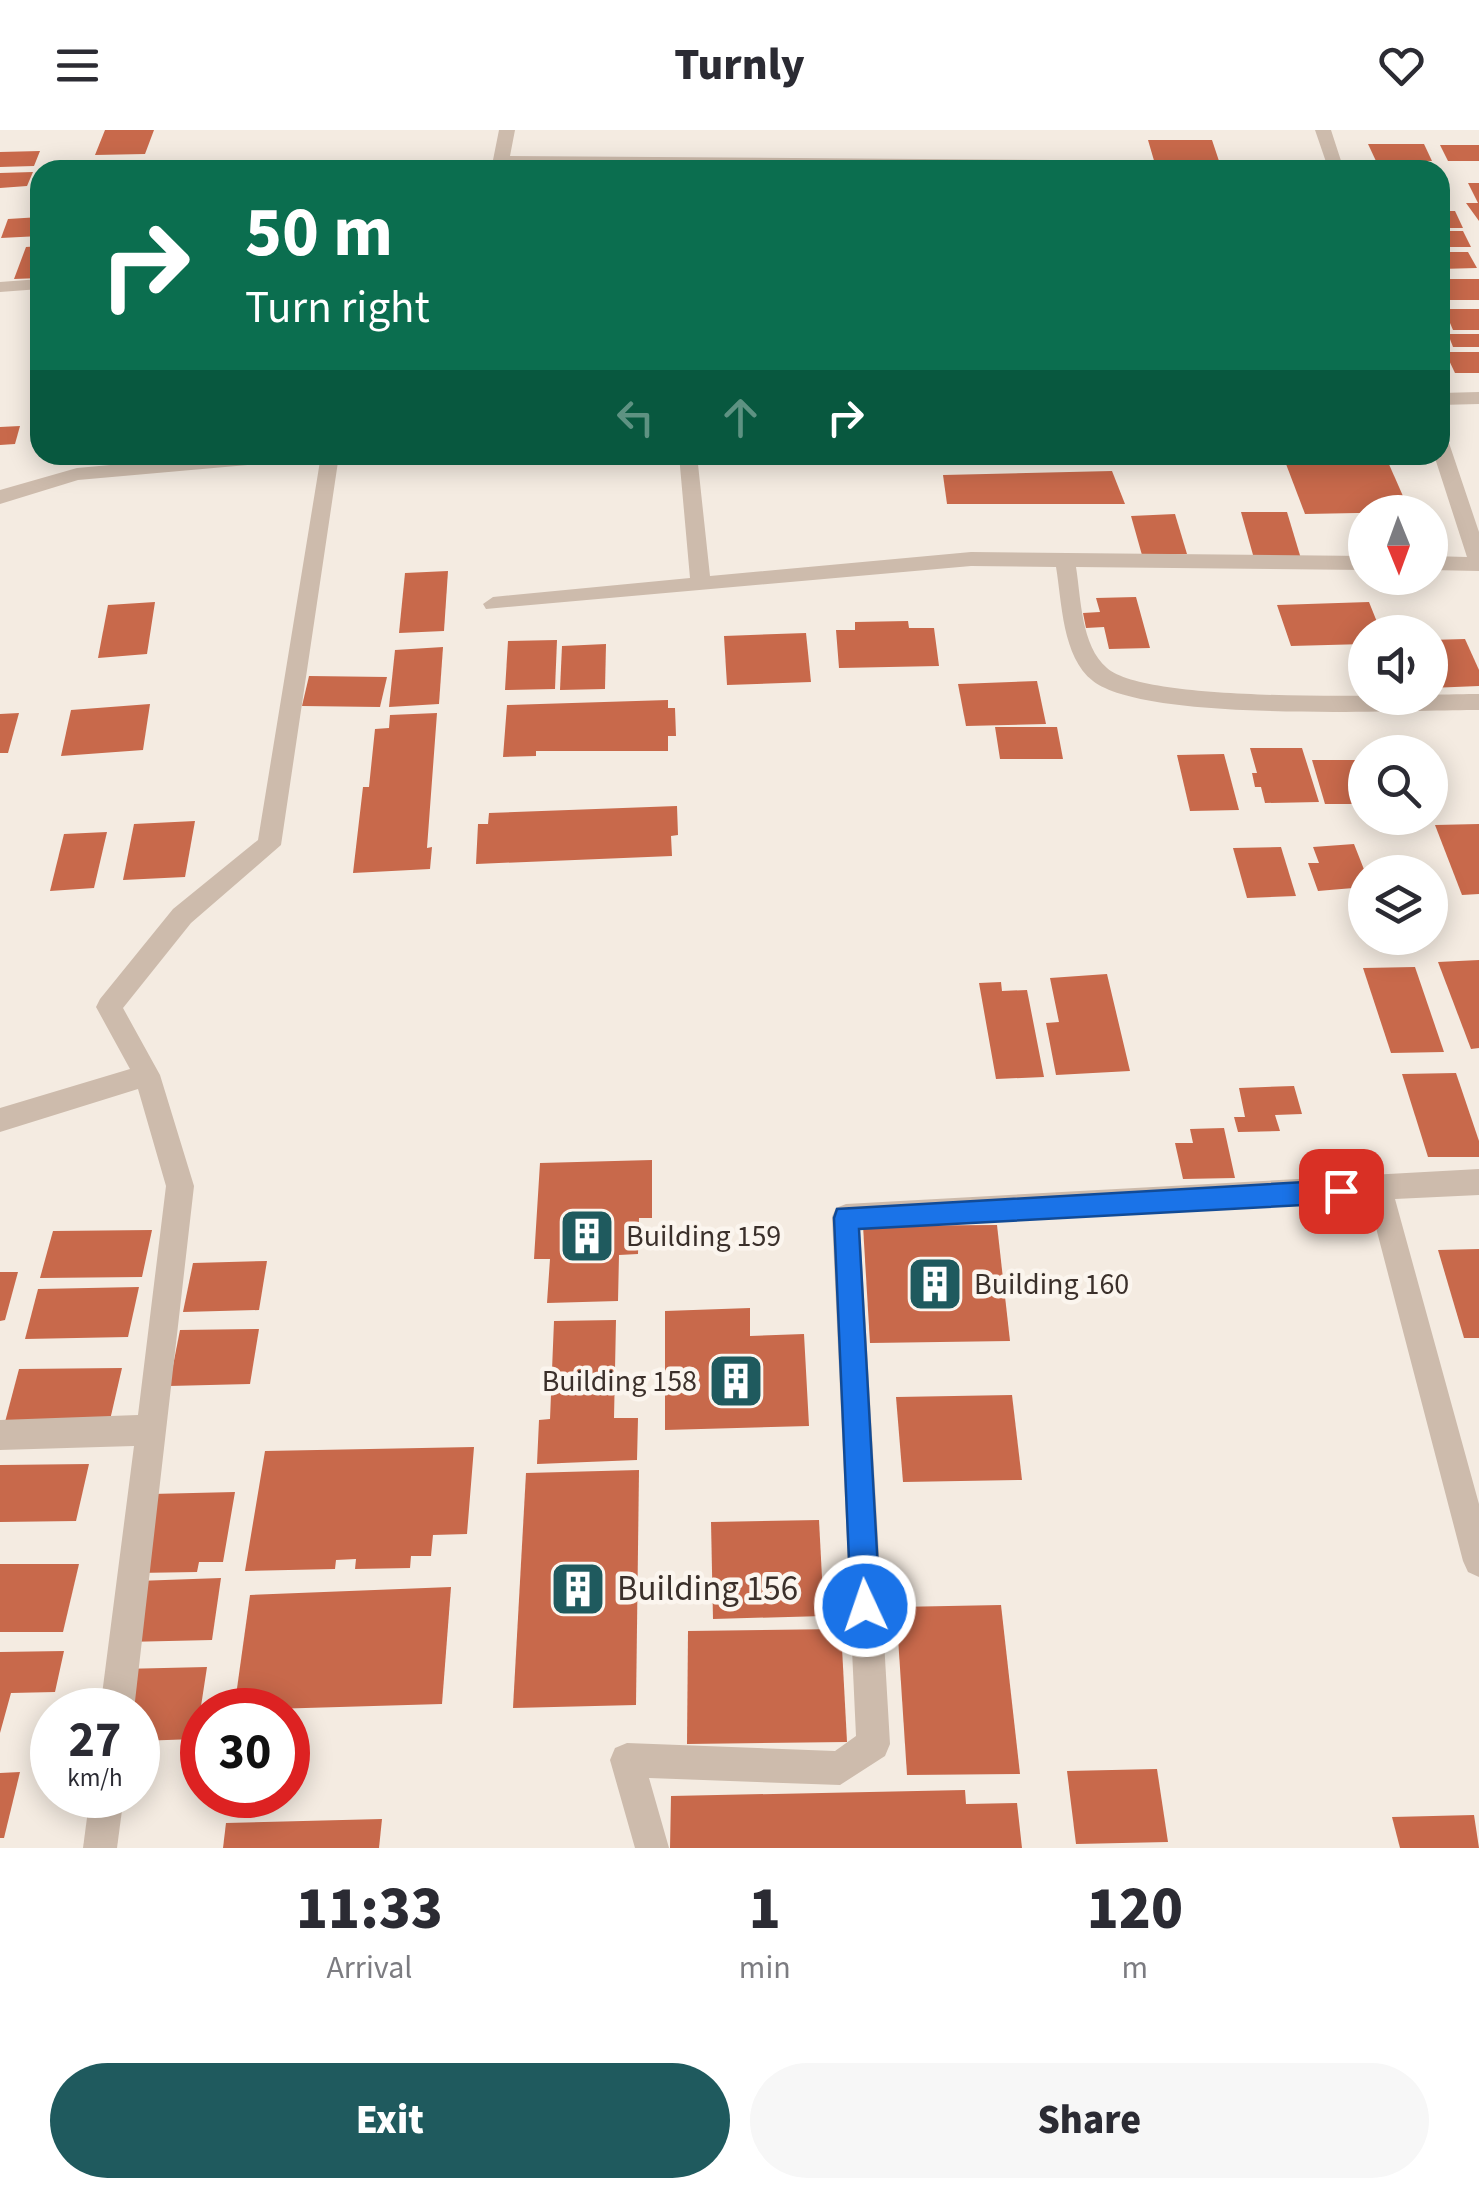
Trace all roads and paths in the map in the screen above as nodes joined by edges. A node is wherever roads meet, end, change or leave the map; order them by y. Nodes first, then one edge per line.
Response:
1 (506, 130) edge
2 (1323, 130) edge
3 (501, 160) edge
4 (1333, 160) edge
5 (30, 285) edge
6 (0, 287) edge
7 (1479, 398) edge
8 (1450, 399) edge
9 (179, 465) edge
10 (328, 465) edge
11 (689, 465) edge
12 (1447, 465) edge
13 (0, 497) edge
14 (1065, 562) junction
15 (1348, 563) edge
16 (1479, 563) edge
17 (1448, 564) edge
18 (701, 583) junction
19 (493, 604) dead end
20 (1479, 702) edge
21 (147, 1075) junction
22 (0, 1120) edge
23 (1479, 1182) edge
24 (1379, 1189) junction
25 (150, 1430) junction
26 (0, 1435) edge
27 (1479, 1561) edge
28 (120, 1688) edge
29 (104, 1818) edge
30 (100, 1848) edge
31 (652, 1848) edge

1 - 3 street
2 - 4 street
5 - 6 street
7 - 8 street
9 - 13 street
10 - 21 street
11 - 18 street
12 - 16 street
14 - 15 street
14 - 18 street
14 - 20 street
16 - 17 street
18 - 19 street
21 - 22 street
21 - 25 street
23 - 24 street
24 - 27 street
24 - 31 street
25 - 26 street
25 - 28 street
29 - 30 street

